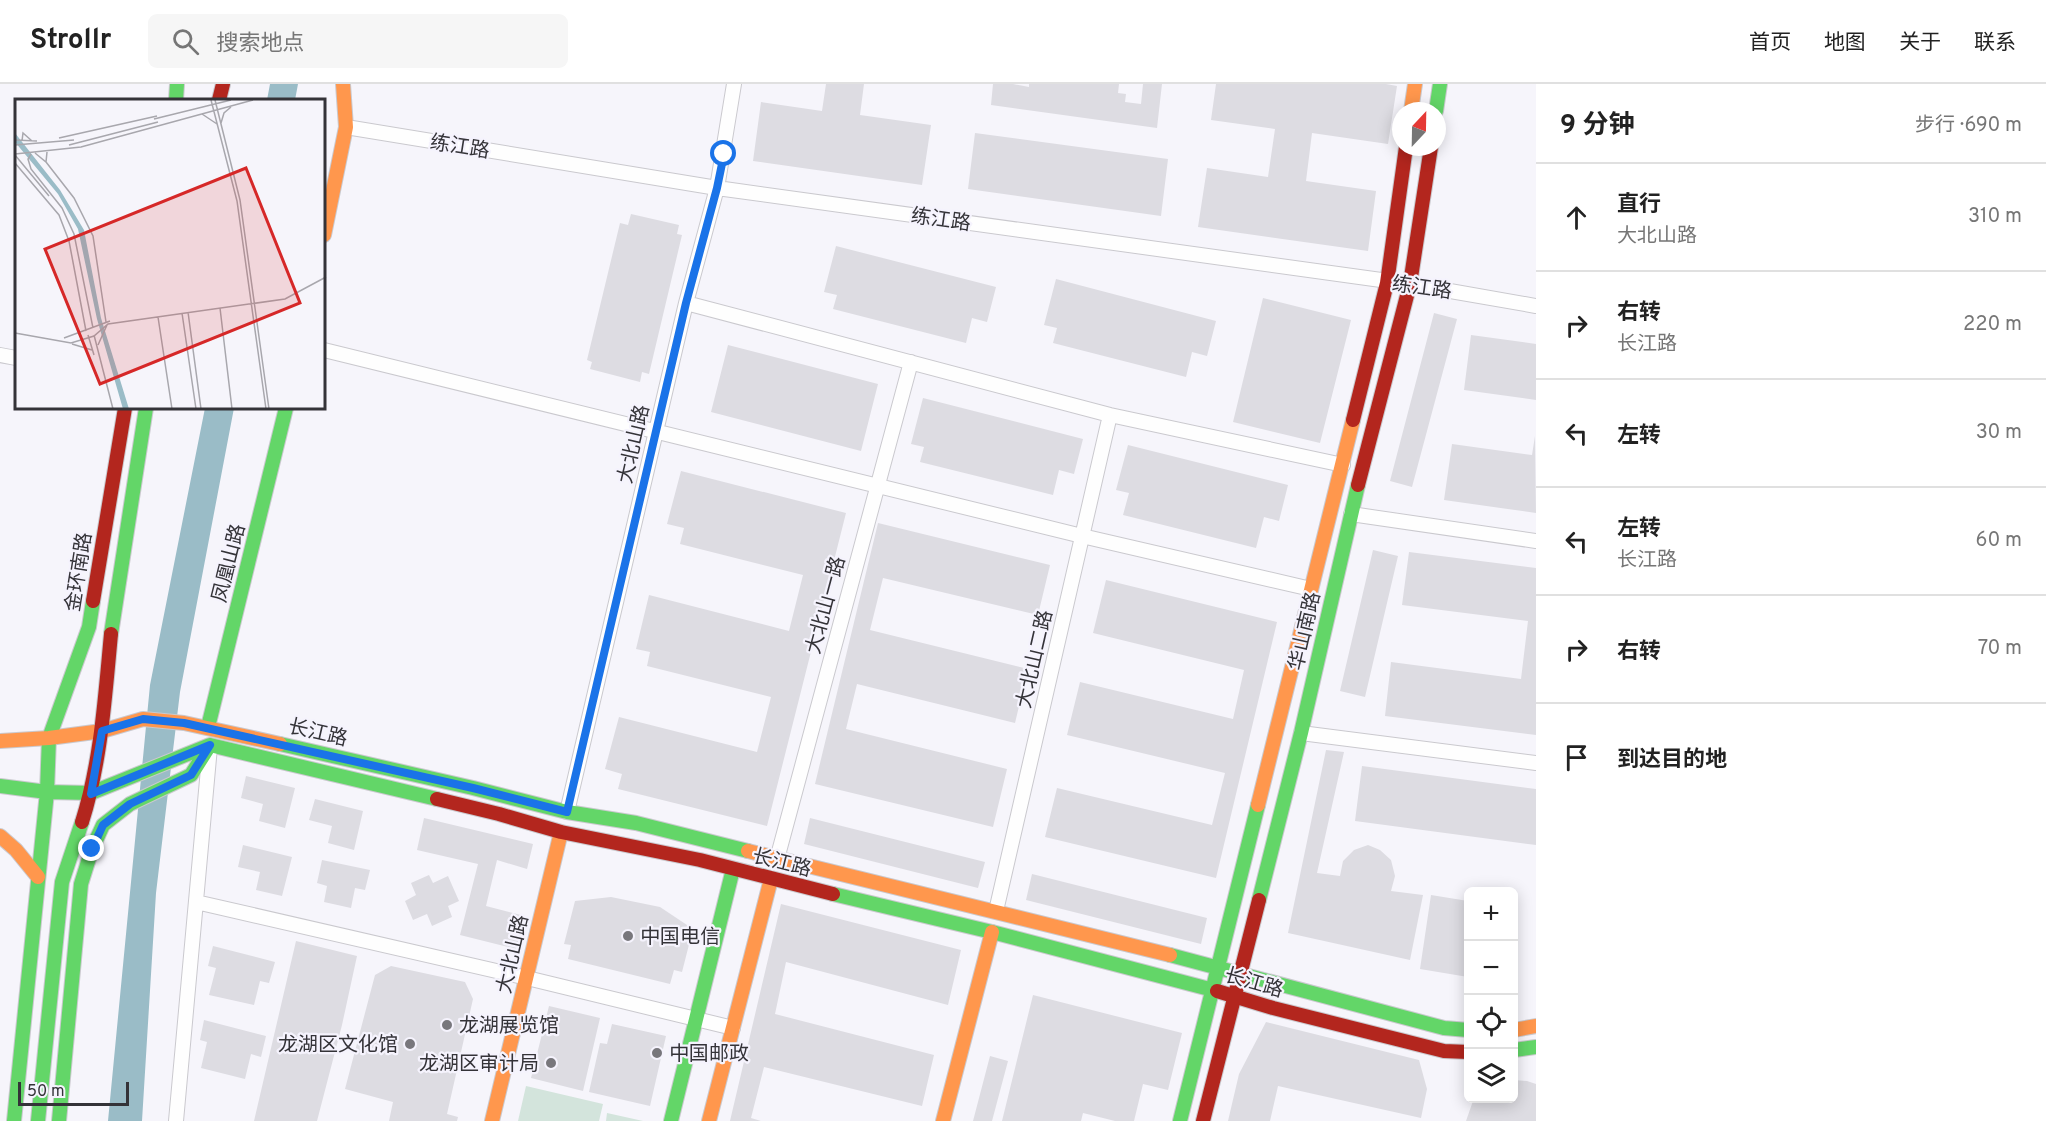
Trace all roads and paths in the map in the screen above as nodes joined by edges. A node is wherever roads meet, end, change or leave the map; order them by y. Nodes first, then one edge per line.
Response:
1 (177, 84) edge
2 (223, 84) edge
3 (343, 84) edge
4 (734, 84) edge
5 (1415, 84) edge
6 (1440, 84) edge
7 (176, 99) edge
8 (219, 99) edge
9 (1412, 102) edge
10 (1437, 102) edge
11 (346, 127) junction
12 (1405, 156) edge
13 (1430, 156) edge
14 (717, 188) junction
15 (326, 224) edge
16 (1387, 283) junction
17 (1410, 285) junction
18 (686, 303) junction
19 (1536, 306) edge
20 (326, 350) edge
21 (0, 356) edge
22 (15, 358) edge
23 (911, 362) junction
24 (125, 410) edge
25 (146, 410) edge
26 (286, 410) edge
27 (1110, 415) junction
28 (656, 430) junction
29 (1343, 465) junction
30 (878, 485) junction
31 (1351, 514) junction
32 (1083, 536) junction
33 (1536, 541) edge
34 (1311, 589) junction
35 (208, 727) junction
36 (102, 731) junction
37 (1301, 733) junction
38 (49, 738) junction
39 (0, 741) edge
40 (210, 745) junction
41 (1536, 763) edge
42 (0, 786) edge
43 (47, 792) junction
44 (91, 794) junction
45 (567, 812) junction
46 (561, 832) junction
47 (0, 836) edge
48 (777, 859) junction
49 (733, 869) junction
50 (38, 877) junction
51 (771, 879) junction
52 (196, 902) junction
53 (996, 911) junction
54 (992, 932) junction
55 (1218, 968) junction
56 (1240, 972) junction
57 (526, 978) junction
58 (1213, 990) junction
59 (1235, 996) junction
60 (696, 1019) junction
61 (1536, 1026) edge
62 (733, 1028) junction
63 (1518, 1029) edge
64 (1464, 1030) edge
65 (1536, 1047) edge
66 (1518, 1049) edge
67 (1464, 1052) edge
68 (14, 1121) edge
69 (38, 1121) edge
70 (59, 1121) edge
71 (176, 1121) edge
72 (492, 1121) edge
73 (670, 1121) edge
74 (709, 1121) edge
75 (943, 1121) edge
76 (1180, 1121) edge
77 (1203, 1121) edge

1 - 7 street
2 - 8 street
3 - 11 street
4 - 14 street, 大北山路
5 - 9 street
6 - 10 street
11 - 14 street, 练江路
11 - 15 street
12 - 16 street, 华山南路
13 - 17 street, 华山南路
14 - 16 street, 练江路
14 - 18 street, 大北山路
16 - 17 street, 练江路
16 - 29 street, 华山南路
17 - 19 street, 练江路
17 - 31 street, 华山南路
18 - 23 street
18 - 28 street, 大北山路
20 - 28 street
21 - 22 street
23 - 27 street
23 - 30 street, 大北山一路
24 - 38 street, 金环南路
25 - 36 street
26 - 35 street, 凤凰山路
27 - 29 street
27 - 32 street, 大北山二路
28 - 30 street
28 - 45 street, 大北山路
29 - 34 street, 华山南路
30 - 32 street
30 - 48 street, 大北山一路
31 - 33 street
31 - 37 street, 华山南路
32 - 34 street
32 - 53 street, 大北山二路
34 - 55 street, 华山南路
35 - 36 street, 长江路
35 - 45 street, 长江路
36 - 38 street, 长江路
36 - 44 street
37 - 41 street
37 - 56 street, 华山南路
38 - 39 street, 长江路
38 - 43 street, 金环南路
40 - 44 street
40 - 46 street, 长江路
40 - 52 street
40 - 70 street
42 - 43 street
43 - 44 street
43 - 50 street
44 - 69 street
45 - 48 street, 长江路
46 - 49 street, 长江路
46 - 57 street, 大北山路
47 - 50 street
48 - 53 street, 长江路
49 - 51 street, 长江路
49 - 60 street
50 - 68 street
51 - 54 street, 长江路
51 - 62 street
52 - 57 street
52 - 71 street
53 - 55 street, 长江路
54 - 58 street, 长江路
54 - 75 street
55 - 56 street, 长江路
55 - 58 street, 华山南路
56 - 59 street, 华山南路
56 - 64 street, 长江路
57 - 60 street
57 - 72 street, 大北山路
58 - 59 street, 长江路
58 - 76 street, 华山南路
59 - 67 street, 长江路
59 - 77 street, 华山南路
60 - 62 street
60 - 73 street
61 - 63 street
62 - 74 street
65 - 66 street

